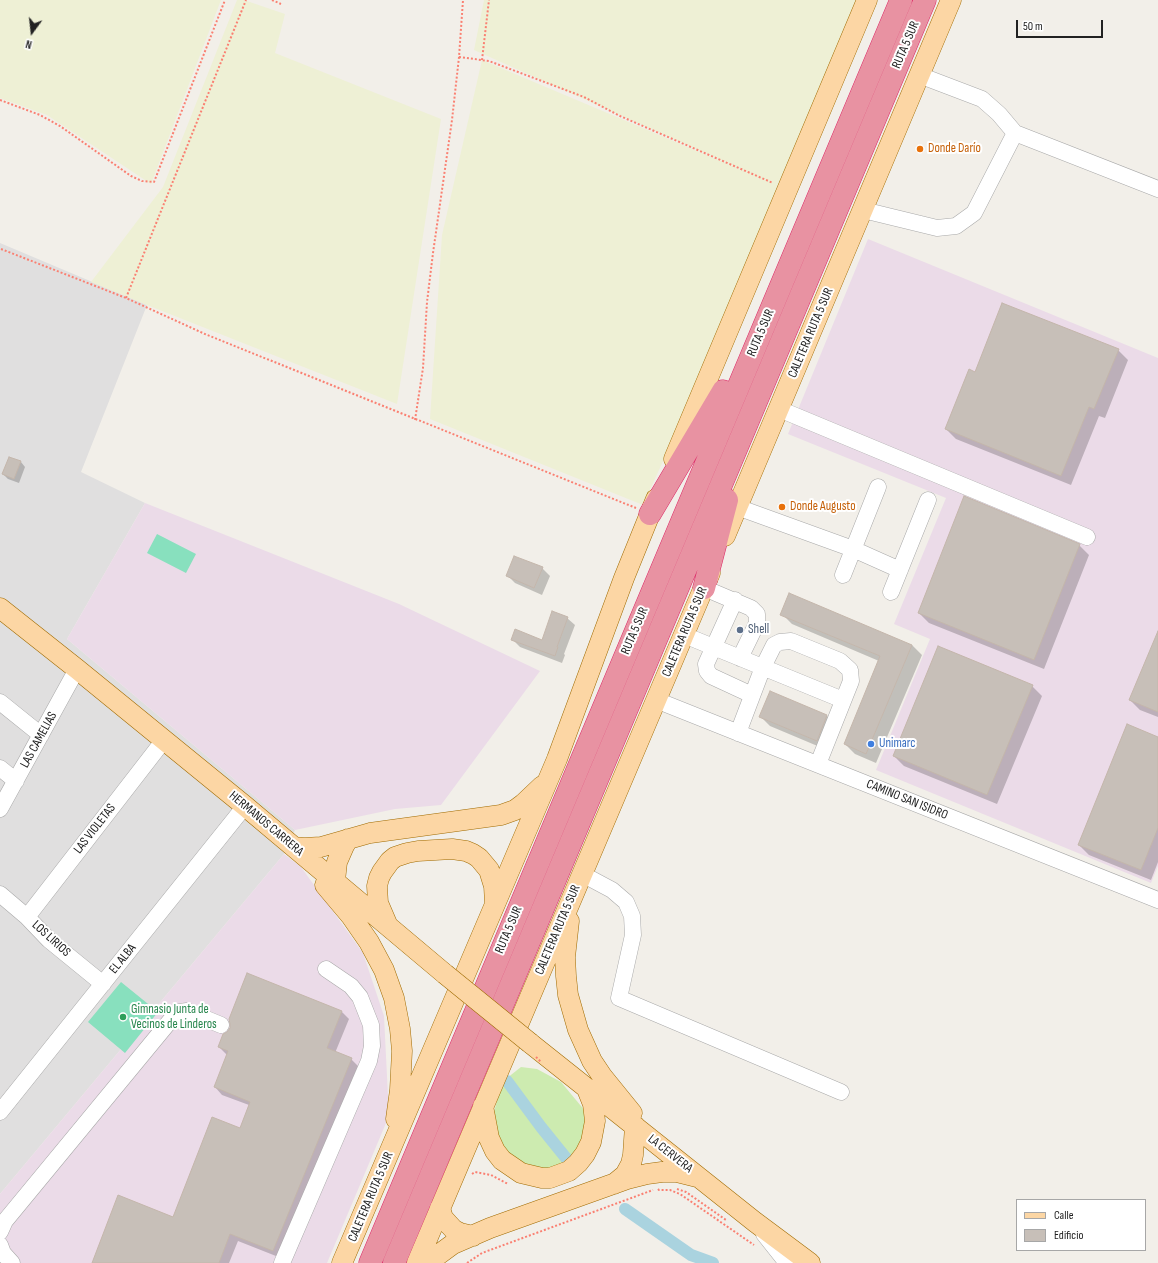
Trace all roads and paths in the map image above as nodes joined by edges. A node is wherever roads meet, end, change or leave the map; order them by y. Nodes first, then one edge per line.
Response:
1 (225, 0) edge
2 (246, 0) edge
3 (272, 0) edge
4 (463, 0) edge
5 (490, 0) edge
6 (867, 0) edge
7 (901, 0) edge
8 (925, 0) edge
9 (951, 0) edge
10 (281, 4) dead end
11 (459, 57) junction
12 (482, 60) junction
13 (920, 74) junction
14 (0, 100) edge
15 (1015, 133) junction
16 (787, 189) junction
17 (1158, 189) edge
18 (863, 210) junction
19 (1, 249) dead end
20 (781, 284) junction
21 (126, 298) junction
22 (754, 405) junction
23 (779, 410) junction
24 (415, 420) junction
25 (878, 487) dead end
26 (928, 500) dead end
27 (737, 507) junction
28 (650, 514) junction
29 (1088, 536) dead end
30 (854, 549) junction
31 (900, 570) junction
32 (843, 575) dead end
33 (704, 588) junction
34 (891, 592) dead end
35 (735, 600) junction
36 (0, 608) edge
37 (684, 635) junction
38 (713, 647) junction
39 (740, 658) junction
40 (763, 667) junction
41 (77, 669) junction
42 (752, 695) junction
43 (656, 700) junction
44 (843, 700) junction
45 (0, 702) edge
46 (738, 733) junction
47 (41, 735) junction
48 (164, 740) junction
49 (818, 764) junction
50 (0, 768) edge
51 (549, 778) junction
52 (16, 781) junction
53 (245, 806) junction
54 (0, 809) edge
55 (348, 839) junction
56 (294, 847) junction
57 (580, 880) junction
58 (335, 881) junction
59 (0, 894) edge
60 (1158, 900) edge
61 (495, 904) junction
62 (27, 917) junction
63 (387, 924) junction
64 (326, 969) dead end
65 (103, 984) junction
66 (221, 1025) dead end
67 (530, 1043) joint
68 (588, 1089) junction
69 (841, 1092) dead end
70 (483, 1106) junction
71 (0, 1112) edge
72 (634, 1126) junction
73 (657, 1144) junction
74 (388, 1155) junction
75 (700, 1178) junction
76 (614, 1184) junction
77 (672, 1187) dead end
78 (440, 1208) junction
79 (754, 1222) junction
80 (0, 1232) edge
81 (473, 1236) junction
82 (0, 1245) edge
83 (12, 1263) edge
84 (282, 1263) edge
85 (342, 1263) edge
86 (370, 1263) edge
87 (394, 1263) edge
88 (417, 1263) edge
89 (429, 1263) edge
90 (467, 1263) edge
91 (787, 1263) edge
92 (810, 1263) edge

1 - 14 path
2 - 21 path
3 - 10 path
4 - 11 path
5 - 12 path
6 - 16 main road, CALETERA RUTA 5 SUR
7 - 20 highway, RUTA 5 SUR
8 - 22 highway, RUTA 5 SUR
9 - 13 main road, CALETERA RUTA 5 SUR
11 - 12 path
11 - 24 path
12 - 16 path
13 - 15 street
13 - 18 main road, CALETERA RUTA 5 SUR
15 - 17 street
15 - 18 street
16 - 28 main road, CALETERA RUTA 5 SUR
18 - 23 main road, CALETERA RUTA 5 SUR
19 - 21 path
20 - 28 highway
20 - 86 highway, RUTA 5 SUR
21 - 24 path
22 - 33 highway
22 - 87 highway, RUTA 5 SUR
23 - 27 main road, CALETERA RUTA 5 SUR
23 - 29 street
24 - 28 path
25 - 30 street
26 - 31 street
27 - 30 street
27 - 33 main road, CALETERA RUTA 5 SUR
28 - 51 main road, CALETERA RUTA 5 SUR
30 - 31 street
30 - 32 street
31 - 34 street
33 - 35 street
33 - 37 main road, CALETERA RUTA 5 SUR
35 - 38 street
35 - 39 street
36 - 41 main road, HERMANOS CARRERA
37 - 38 street
37 - 43 main road, CALETERA RUTA 5 SUR
38 - 39 street
38 - 42 street
39 - 40 street
40 - 42 street
40 - 44 street
40 - 44 street
41 - 47 street, LAS CAMELIAS
41 - 48 main road, HERMANOS CARRERA
42 - 46 street
43 - 46 street, CAMINO SAN ISIDRO
43 - 57 main road, CALETERA RUTA 5 SUR
44 - 49 street
45 - 47 street
46 - 49 street, CAMINO SAN ISIDRO
47 - 52 street, LAS CAMELIAS
48 - 53 main road, HERMANOS CARRERA
48 - 62 street, LAS VIOLETAS
49 - 60 street, CAMINO SAN ISIDRO
50 - 52 street
51 - 55 main road
51 - 61 main road, CALETERA RUTA 5 SUR
52 - 54 street, LAS CAMELIAS
53 - 56 main road, HERMANOS CARRERA
53 - 65 street, EL ALBA
55 - 56 main road
55 - 58 main road
56 - 58 main road, HERMANOS CARRERA
56 - 74 main road
57 - 69 street
57 - 70 main road, CALETERA RUTA 5 SUR
57 - 73 main road
58 - 63 main road, HERMANOS CARRERA
59 - 62 street, LOS LIRIOS
61 - 63 main road
61 - 74 main road, CALETERA RUTA 5 SUR
62 - 65 street, LOS LIRIOS
63 - 67 main road, HERMANOS CARRERA, bridge
64 - 84 street
65 - 71 street, EL ALBA
66 - 80 street
67 - 68 main road, LA CERVERA
68 - 70 main road
68 - 72 main road, LA CERVERA
70 - 78 main road, CALETERA RUTA 5 SUR
72 - 73 main road, LA CERVERA
72 - 76 main road
73 - 75 main road, LA CERVERA
74 - 85 main road, CALETERA RUTA 5 SUR
75 - 76 main road
75 - 79 main road, LA CERVERA
76 - 81 main road
77 - 90 path
78 - 81 main road
78 - 88 main road, CALETERA RUTA 5 SUR
79 - 91 street
79 - 92 main road, LA CERVERA
81 - 89 main road
82 - 83 street

